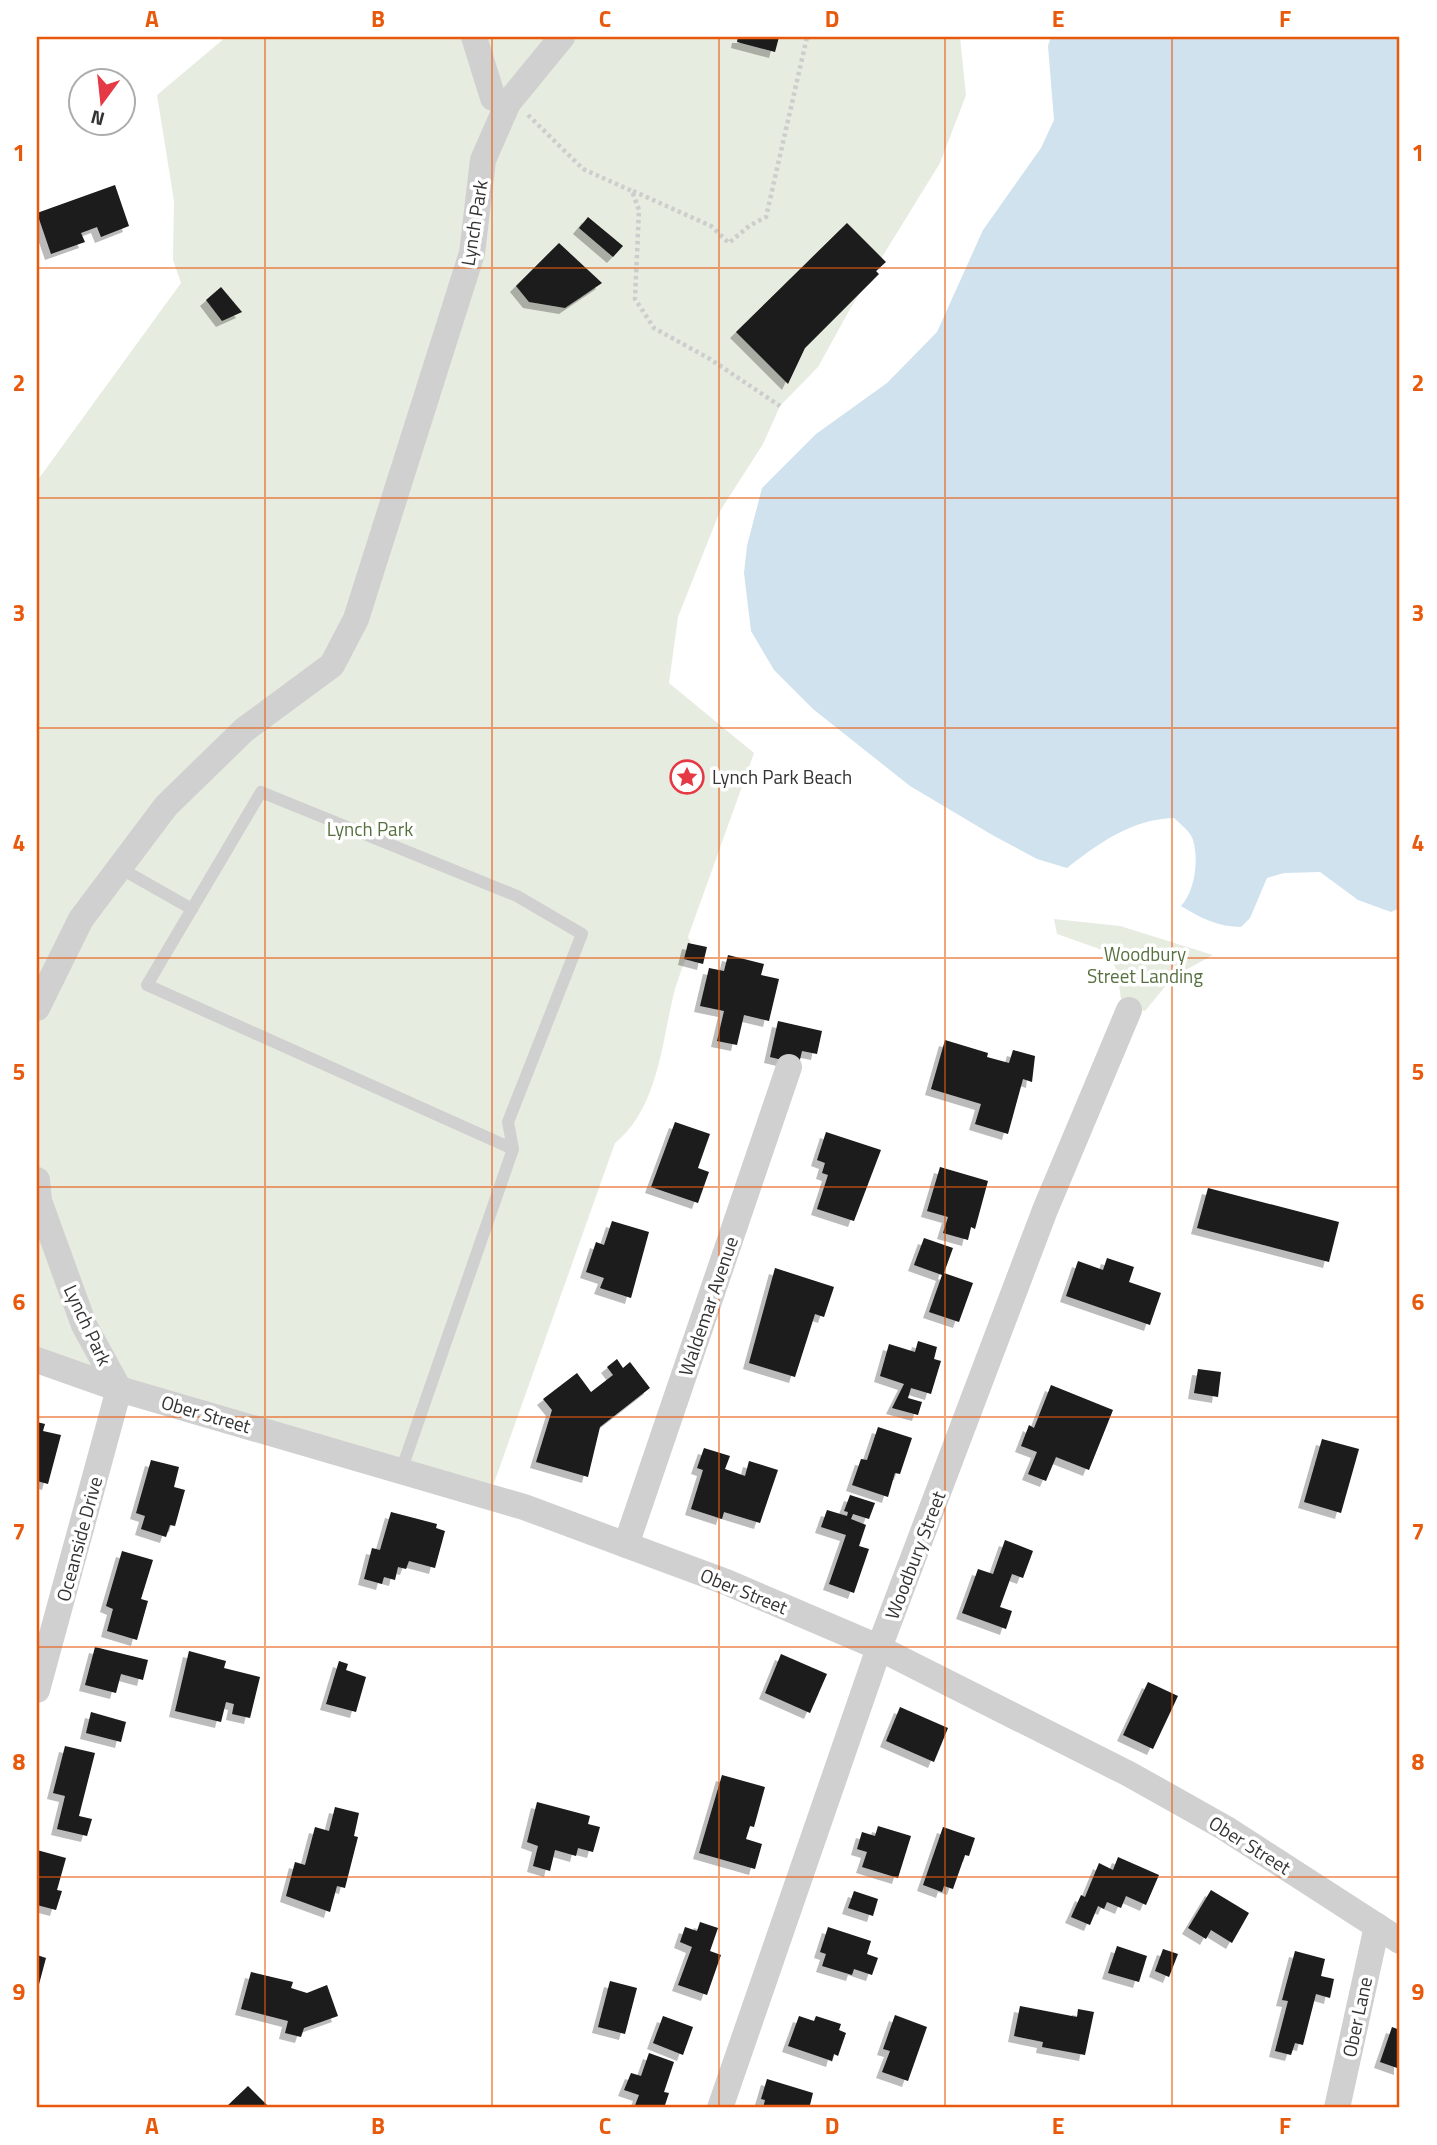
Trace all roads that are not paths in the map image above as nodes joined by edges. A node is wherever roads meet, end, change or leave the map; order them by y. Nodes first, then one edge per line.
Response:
1 (474, 37) edge
2 (562, 37) edge
3 (508, 103) junction
4 (118, 867) junction
5 (192, 909) junction
6 (37, 1008) edge
7 (1129, 1010) dead end
8 (789, 1067) dead end
9 (513, 1149) junction
10 (37, 1180) edge
11 (37, 1360) edge
12 (120, 1389) junction
13 (401, 1471) junction
14 (626, 1545) junction
15 (879, 1648) junction
16 (37, 1690) edge
17 (1377, 1926) junction
18 (1400, 1941) edge
19 (720, 2108) edge
20 (1337, 2108) edge

1 - 3 street
2 - 3 street, Lynch Park
3 - 4 street, Lynch Park
4 - 5 lane
4 - 6 street, Lynch Park
5 - 9 lane
5 - 9 lane
7 - 15 street, Woodbury Street
8 - 14 street, Waldemar Avenue
9 - 13 lane
10 - 12 street, Lynch Park
11 - 12 street, Ober Street
12 - 13 street, Ober Street
12 - 16 street, Oceanside Drive
13 - 14 street, Ober Street
14 - 15 street, Ober Street
15 - 17 street, Ober Street
15 - 19 street, Woodbury Street
17 - 18 street, Ober Street
17 - 20 street, Ober Lane

